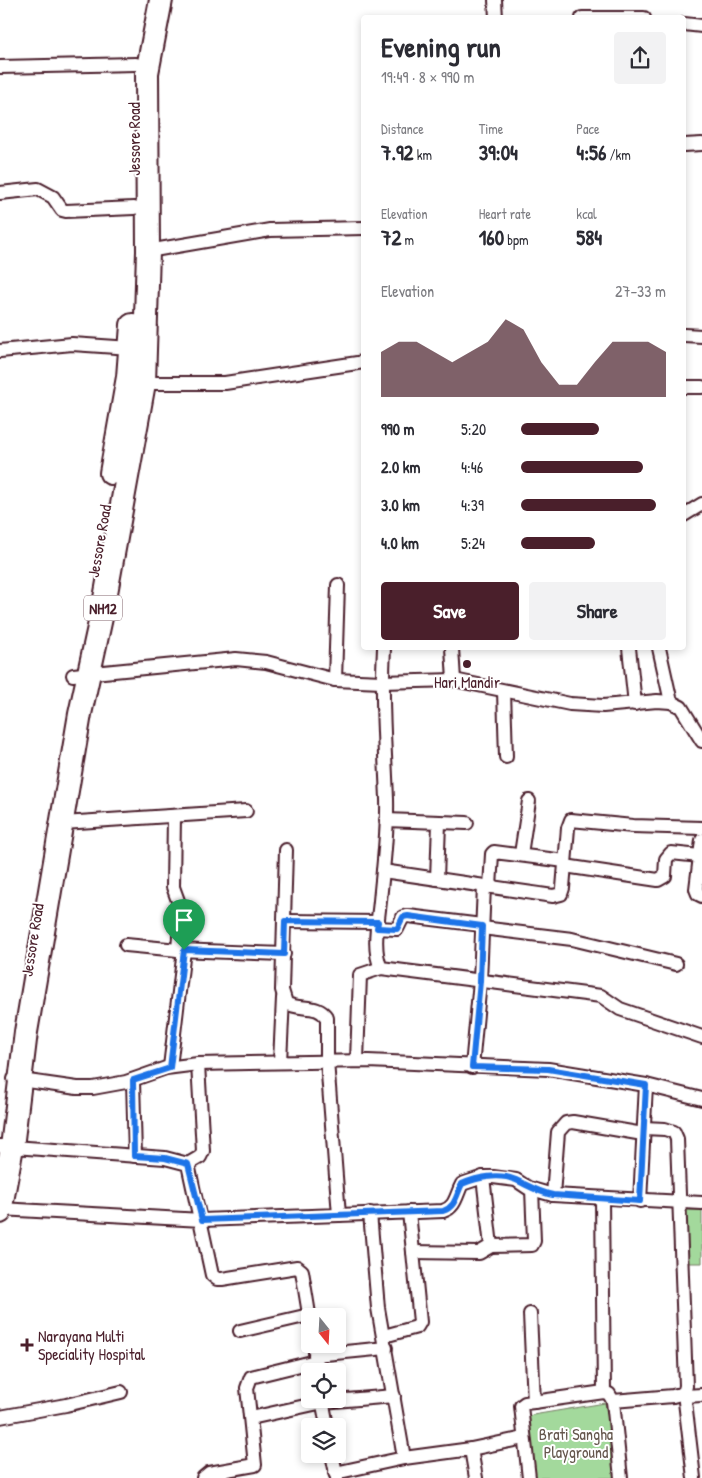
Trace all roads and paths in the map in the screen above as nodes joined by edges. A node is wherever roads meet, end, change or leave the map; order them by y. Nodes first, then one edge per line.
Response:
1 (148, 0) edge
2 (161, 0) edge
3 (495, 0) edge
4 (496, 15) edge
5 (686, 24) edge
6 (702, 26) edge
7 (136, 64) junction
8 (0, 67) edge
9 (702, 144) edge
10 (686, 145) edge
11 (0, 192) edge
12 (134, 208) junction
13 (361, 228) edge
14 (148, 251) junction
15 (686, 335) edge
16 (702, 336) edge
17 (131, 348) junction
18 (0, 351) edge
19 (361, 362) edge
20 (144, 383) junction
21 (686, 387) edge
22 (702, 387) edge
23 (702, 504) edge
24 (686, 514) edge
25 (338, 585) dead end
26 (384, 650) edge
27 (452, 650) edge
28 (629, 650) edge
29 (659, 650) edge
30 (81, 674) junction
31 (335, 680) junction
32 (454, 680) junction
33 (382, 682) junction
34 (504, 691) junction
35 (671, 702) junction
36 (635, 704) junction
37 (702, 739) edge
38 (506, 756) dead end
39 (529, 801) dead end
40 (246, 811) dead end
41 (174, 817) junction
42 (386, 820) junction
43 (63, 823) junction
44 (439, 823) junction
45 (468, 823) dead end
46 (702, 828) edge
47 (702, 840) edge
48 (286, 850) dead end
49 (521, 854) junction
50 (700, 856) junction
51 (565, 863) junction
52 (383, 871) junction
53 (437, 879) junction
54 (487, 886) junction
55 (702, 896) edge
56 (285, 921) junction
57 (378, 925) junction
58 (482, 927) junction
59 (126, 945) dead end
60 (181, 950) junction
61 (284, 954) junction
62 (676, 964) dead end
63 (381, 968) junction
64 (480, 981) junction
65 (284, 998) junction
66 (702, 1037) edge
67 (327, 1061) junction
68 (357, 1061) junction
69 (280, 1062) junction
70 (198, 1064) junction
71 (472, 1067) junction
72 (170, 1068) junction
73 (15, 1079) junction
74 (133, 1080) junction
75 (646, 1085) junction
76 (702, 1099) edge
77 (644, 1131) junction
78 (4, 1143) edge
79 (134, 1156) junction
80 (188, 1164) junction
81 (483, 1177) junction
82 (532, 1190) junction
83 (553, 1195) junction
84 (602, 1199) junction
85 (640, 1201) junction
86 (679, 1203) junction
87 (702, 1203) edge
88 (0, 1210) edge
89 (409, 1212) junction
90 (370, 1214) junction
91 (339, 1215) junction
92 (202, 1220) junction
93 (491, 1246) junction
94 (413, 1252) junction
95 (308, 1308) edge
96 (530, 1314) dead end
97 (301, 1320) edge
98 (240, 1331) dead end
99 (385, 1342) junction
100 (316, 1358) edge
101 (121, 1392) dead end
102 (684, 1394) junction
103 (702, 1395) edge
104 (394, 1396) junction
105 (608, 1396) junction
106 (346, 1399) edge
107 (534, 1402) junction
108 (301, 1405) edge
109 (0, 1417) edge
110 (251, 1418) junction
111 (524, 1438) junction
112 (697, 1443) edge
113 (471, 1449) junction
114 (404, 1458) junction
115 (334, 1463) edge
116 (336, 1477) edge
117 (203, 1478) edge
118 (476, 1478) edge
119 (529, 1478) edge
120 (621, 1478) edge
121 (694, 1478) edge

1 - 7 highway, Jessore Road / NH12
2 - 14 highway, NH12
3 - 4 street
5 - 6 street
7 - 8 street
7 - 12 highway, Jessore Road / NH12
9 - 10 street
11 - 12 street
12 - 17 highway, Jessore Road / NH12
13 - 14 street
14 - 20 highway, NH12
15 - 16 street
17 - 18 street
17 - 30 highway, Jessore Road / NH12
19 - 20 street
20 - 30 highway, NH12
21 - 22 street
23 - 24 street
25 - 31 street
26 - 33 street
27 - 32 street
28 - 36 street
29 - 35 street
30 - 31 street
30 - 43 highway, NH12
30 - 73 highway, Jessore Road / NH12
31 - 33 street
32 - 33 street
32 - 34 street
33 - 42 street
34 - 36 street
34 - 38 street
35 - 36 street
35 - 37 street
39 - 49 street
40 - 41 street
41 - 43 street
41 - 60 street
42 - 44 street
42 - 52 street
43 - 73 highway, NH12
44 - 45 street
44 - 53 street
46 - 51 street
47 - 50 street
48 - 56 street
49 - 51 street
49 - 54 street
50 - 51 street
50 - 55 street
51 - 54 street
52 - 53 street
52 - 57 street
53 - 54 street
54 - 58 street
56 - 57 street
56 - 61 street
57 - 58 street
57 - 63 street
58 - 62 street
58 - 64 street
59 - 60 street
60 - 61 street
60 - 72 street
61 - 65 street
63 - 64 street
63 - 68 street
64 - 66 street
64 - 71 street
65 - 67 street
65 - 69 street
67 - 68 street
67 - 69 street
67 - 91 street
68 - 71 street
69 - 70 street
70 - 72 street
70 - 80 street
71 - 75 street
72 - 74 street
73 - 74 street
73 - 78 highway, Jessore Road / NH12
74 - 79 street
75 - 76 street
75 - 77 street
77 - 83 street
77 - 85 street
77 - 86 street
78 - 79 street
78 - 88 highway, NH12
79 - 80 street
80 - 92 street
81 - 82 street
81 - 89 street
81 - 93 street
82 - 83 street
82 - 93 street
83 - 84 street
84 - 85 street
84 - 105 street
85 - 86 street
86 - 87 street
86 - 102 street
88 - 92 street
89 - 90 street
89 - 94 street
90 - 91 street
90 - 99 street
91 - 92 street
92 - 95 street
93 - 94 street
94 - 99 street
96 - 107 street
97 - 98 street
99 - 100 street
99 - 104 street
100 - 110 street
101 - 109 street
102 - 103 street
102 - 105 street
102 - 112 street
104 - 106 street
104 - 114 street
105 - 107 street
105 - 120 street
107 - 111 street
108 - 110 street
110 - 117 street
111 - 113 street
111 - 119 street
112 - 121 street
113 - 114 street
113 - 118 street
114 - 116 street
115 - 116 street

